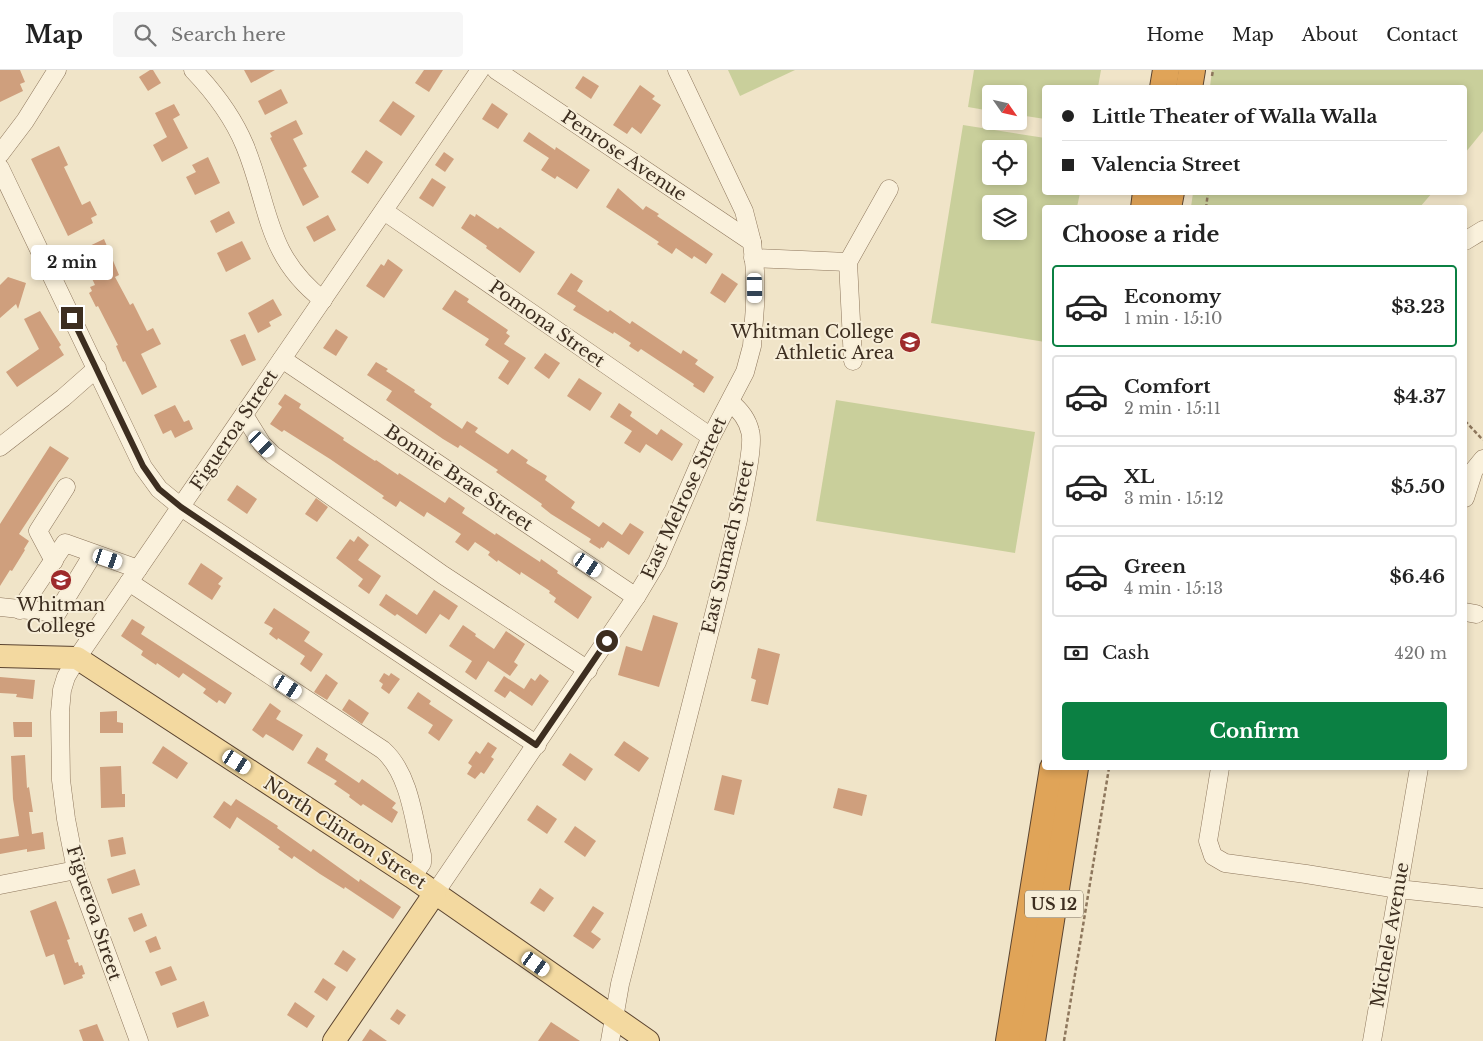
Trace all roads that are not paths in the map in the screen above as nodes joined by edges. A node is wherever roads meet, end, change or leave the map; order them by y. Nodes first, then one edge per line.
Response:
1 (57, 70) edge
2 (193, 70) edge
3 (480, 70) edge
4 (496, 70) edge
5 (678, 70) edge
6 (1166, 70) edge
7 (1192, 70) edge
8 (1164, 85) edge
9 (1190, 85) edge
10 (0, 154) edge
11 (0, 168) edge
12 (889, 189) dead end
13 (384, 211) junction
14 (1483, 230) edge
15 (1467, 240) edge
16 (753, 250) junction
17 (848, 262) junction
18 (323, 300) junction
19 (282, 360) junction
20 (853, 361) dead end
21 (97, 368) junction
22 (730, 402) junction
23 (244, 415) junction
24 (711, 437) junction
25 (0, 447) edge
26 (1483, 459) edge
27 (66, 488) dead end
28 (1467, 492) edge
29 (181, 507) junction
30 (93, 554) junction
31 (54, 561) junction
32 (134, 576) junction
33 (636, 597) junction
34 (0, 607) edge
35 (20, 610) junction
36 (0, 656) edge
37 (77, 658) junction
38 (588, 670) junction
39 (536, 745) junction
40 (1053, 770) edge
41 (1075, 770) edge
42 (1220, 770) edge
43 (1419, 770) edge
44 (76, 870) junction
45 (412, 877) junction
46 (0, 885) edge
47 (1398, 889) junction
48 (435, 893) junction
49 (1483, 898) edge
50 (1022, 967) junction
51 (614, 1018) junction
52 (140, 1041) edge
53 (334, 1041) edge
54 (610, 1041) edge
55 (648, 1041) edge
56 (1009, 1041) edge
57 (1016, 1041) edge
58 (1032, 1041) edge
59 (1372, 1041) edge

1 - 10 street
2 - 18 street
3 - 13 street, Figueroa Street
4 - 16 street, Penrose Avenue
5 - 16 street
6 - 8 highway
7 - 9 highway
11 - 21 street
12 - 17 street
13 - 18 street, Figueroa Street
13 - 24 street, Pomona Street
14 - 15 street
16 - 17 street
16 - 22 street
17 - 20 street
18 - 19 street, Figueroa Street
19 - 23 street, Figueroa Street
19 - 33 street, Bonnie Brae Street
21 - 25 street
21 - 29 street
22 - 24 street, East Melrose Street
22 - 51 street, East Sumach Street
23 - 29 street, Figueroa Street
23 - 38 street
24 - 33 street, East Melrose Street
26 - 28 street
27 - 31 street
29 - 32 street, Figueroa Street
29 - 39 street
30 - 31 street
30 - 32 street
30 - 35 street
31 - 35 street
32 - 37 street, Figueroa Street
32 - 45 street
33 - 38 street, East Melrose Street
34 - 35 street
36 - 37 main road
37 - 44 street, Figueroa Street
37 - 45 main road, North Clinton Street
38 - 39 street, East Melrose Street
39 - 48 street, East Melrose Street
40 - 50 highway, US 12
41 - 58 highway, US 12
42 - 47 street
43 - 47 street, Michele Avenue
44 - 46 street
44 - 52 street, Figueroa Street
45 - 48 main road, North Clinton Street
47 - 49 street
47 - 59 street, Michele Avenue
48 - 51 main road, North Clinton Street
48 - 53 main road, East Melrose Street
50 - 56 highway, US 12
50 - 57 highway
51 - 54 street, East Sumach Street
51 - 55 main road, North Clinton Street

